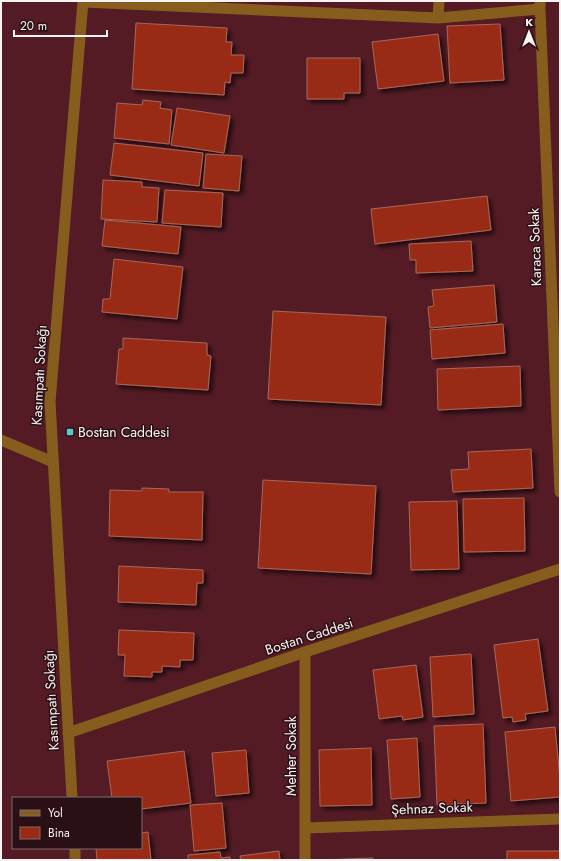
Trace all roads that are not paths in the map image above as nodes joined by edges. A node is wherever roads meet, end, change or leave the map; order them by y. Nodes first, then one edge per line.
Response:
1 (439, 1) edge
2 (83, 2) edge
3 (540, 5) edge
4 (438, 18) junction
5 (1, 440) edge
6 (53, 462) junction
7 (560, 492) edge
8 (560, 569) edge
9 (305, 652) junction
10 (68, 734) junction
11 (72, 797) edge
12 (560, 819) edge
13 (306, 828) junction
14 (75, 849) edge
15 (75, 860) edge
16 (305, 860) edge

1 - 4 street
2 - 4 street
2 - 6 street, Kasımpatı Sokağı
3 - 4 street
3 - 7 street, Karaca Sokak
5 - 6 street
6 - 10 street, Kasımpatı Sokağı
8 - 9 street, Bostan Caddesi
9 - 10 street, Bostan Caddesi
9 - 13 street, Mehter Sokak
10 - 11 street, Kasımpatı Sokağı
12 - 13 street, Şehnaz Sokak
13 - 16 street, Mehter Sokak
14 - 15 street

